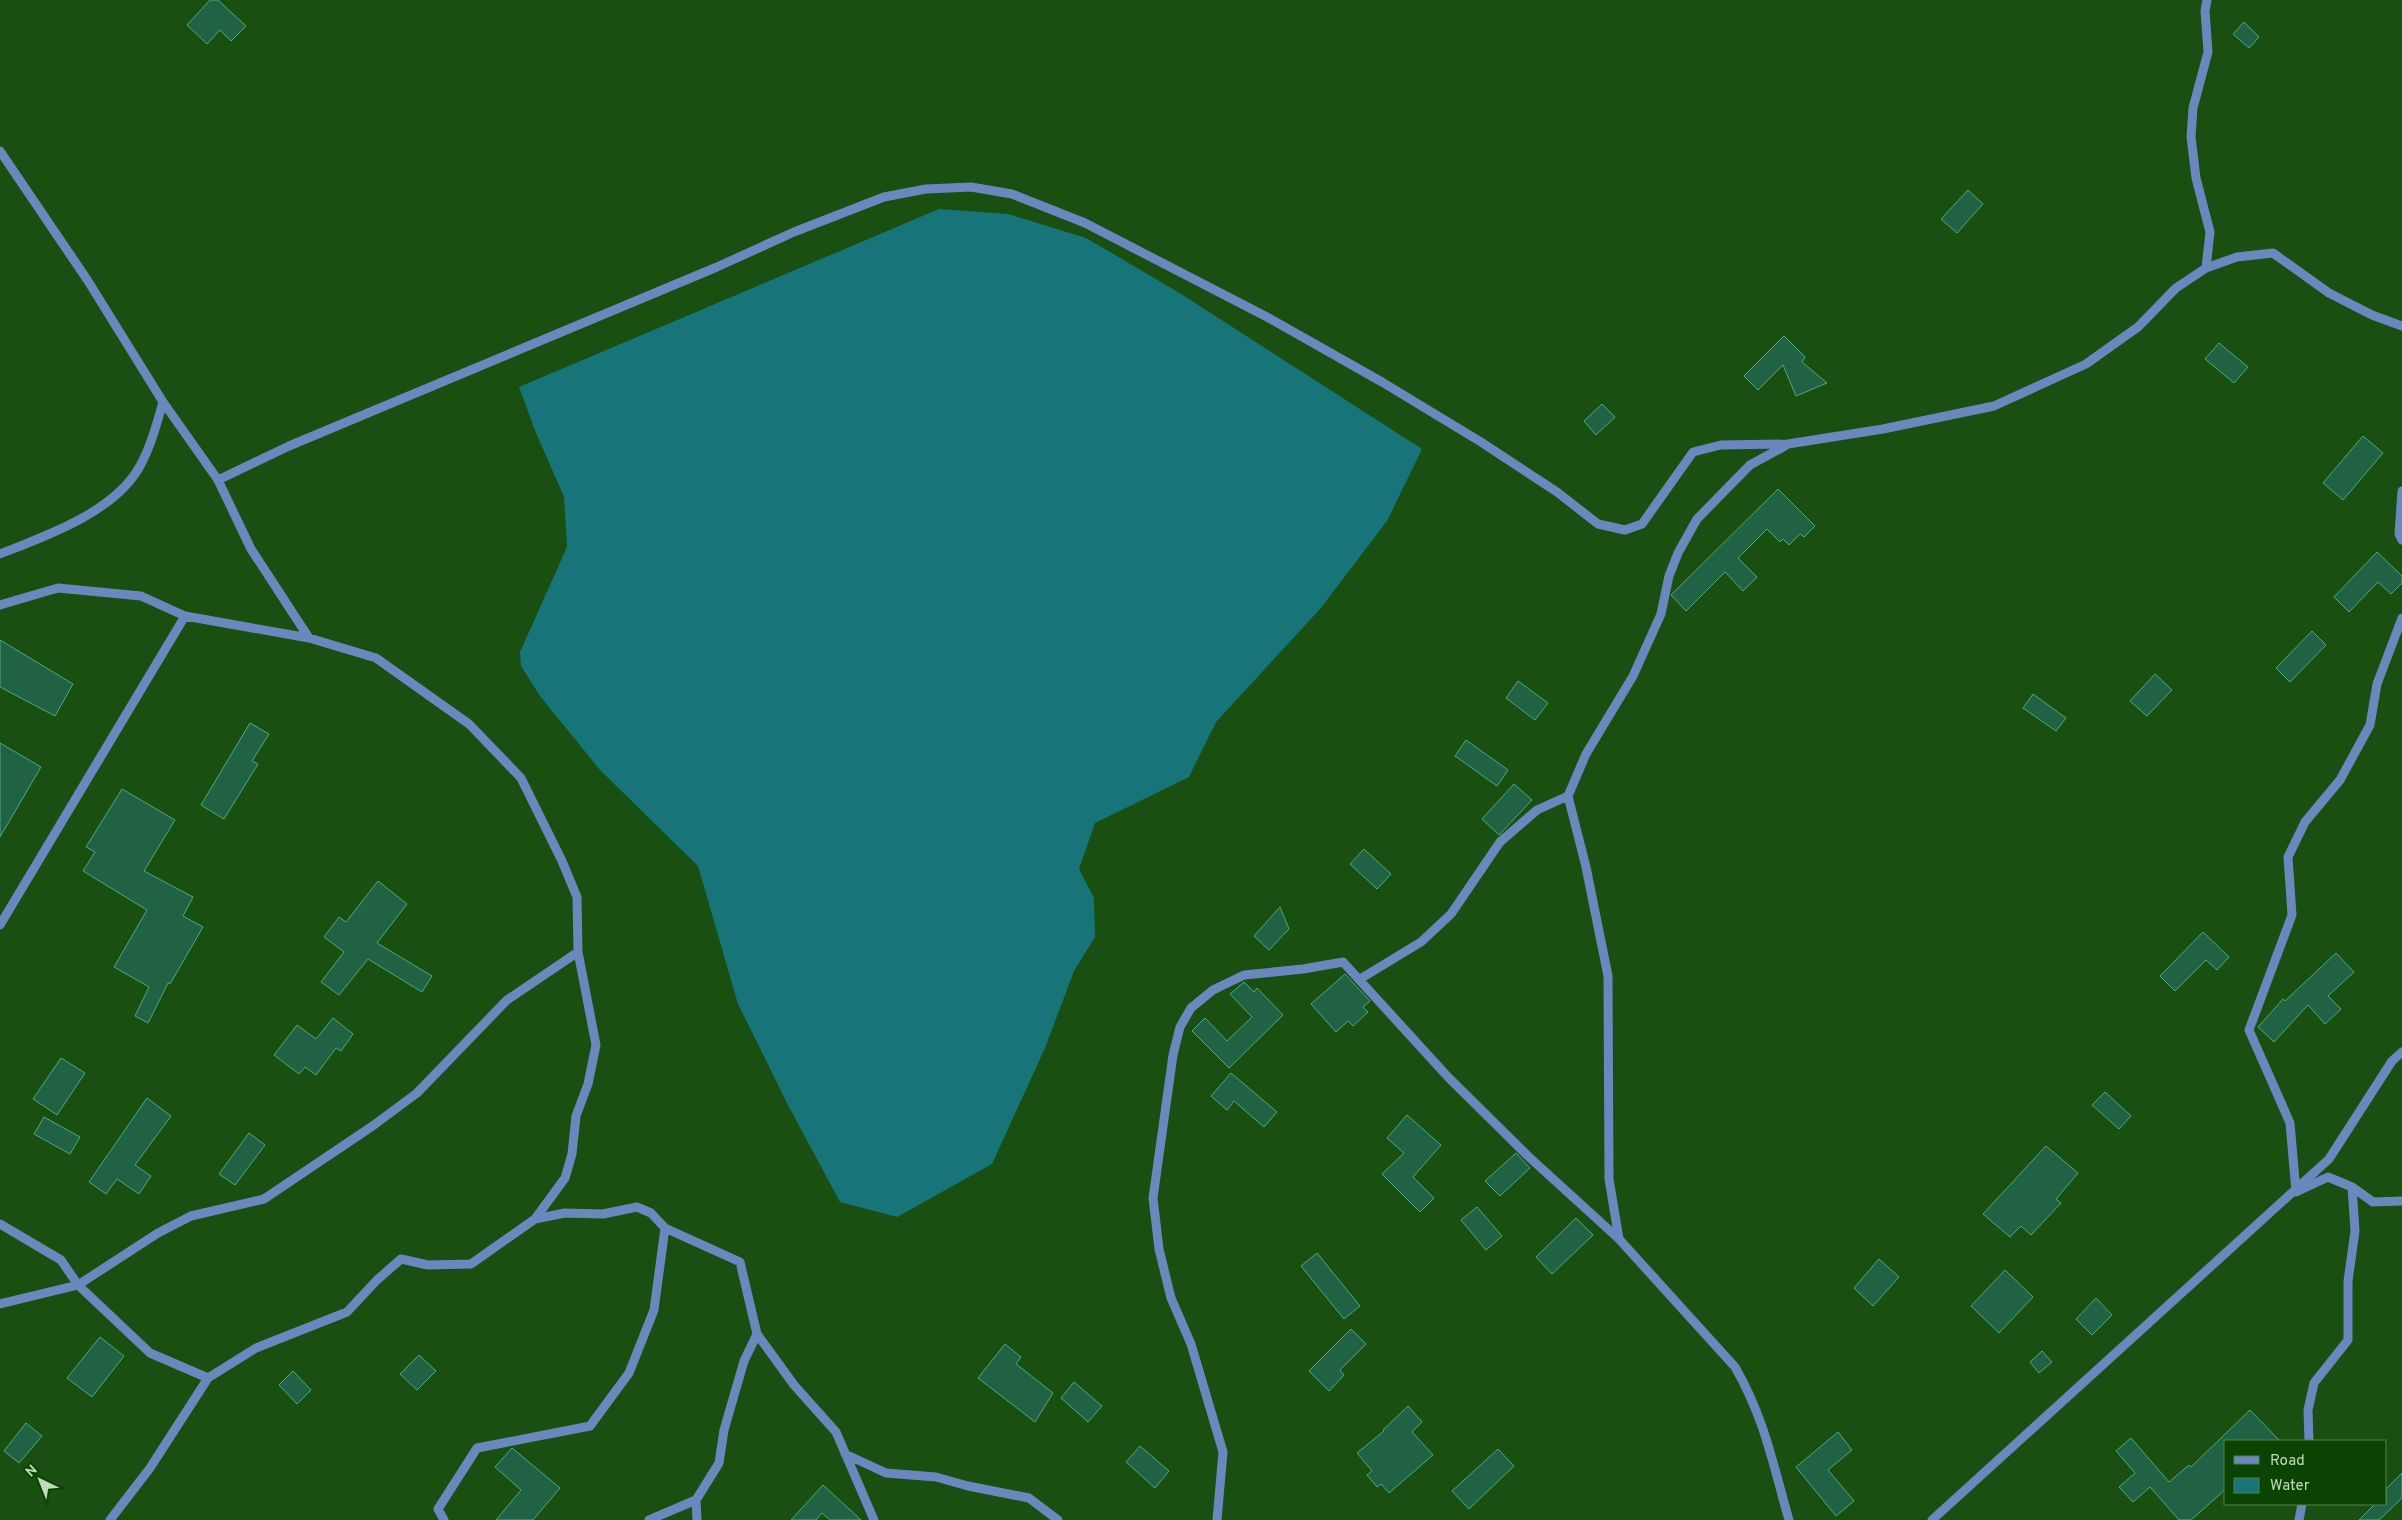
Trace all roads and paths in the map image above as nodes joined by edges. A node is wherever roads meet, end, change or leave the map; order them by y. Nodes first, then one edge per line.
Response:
1 (2207, 0) edge
2 (0, 151) edge
3 (2206, 268) junction
4 (2402, 326) edge
5 (163, 402) junction
6 (1788, 444) junction
7 (218, 480) junction
8 (2402, 491) edge
9 (2402, 540) edge
10 (0, 554) edge
11 (0, 605) edge
12 (185, 616) junction
13 (2402, 618) edge
14 (309, 638) junction
15 (1568, 796) junction
16 (0, 925) edge
17 (578, 952) junction
18 (1360, 979) junction
19 (2402, 1052) edge
20 (2352, 1187) junction
21 (2296, 1192) junction
22 (2402, 1201) edge
23 (535, 1219) junction
24 (0, 1224) edge
25 (665, 1228) junction
26 (1619, 1238) junction
27 (78, 1285) junction
28 (0, 1304) edge
29 (757, 1334) junction
30 (208, 1378) junction
31 (2308, 1440) edge
32 (845, 1454) junction
33 (696, 1500) junction
34 (2302, 1505) edge
35 (110, 1520) edge
36 (444, 1520) edge
37 (649, 1520) edge
38 (697, 1520) edge
39 (874, 1520) edge
40 (1058, 1520) edge
41 (1216, 1520) edge
42 (1789, 1520) edge
43 (1932, 1520) edge
44 (2299, 1520) edge

1 - 3 street
2 - 5 street
3 - 4 street
3 - 6 street
5 - 7 street
5 - 10 street
6 - 7 street
6 - 15 street
7 - 14 street
8 - 9 street
11 - 12 street
12 - 14 street
12 - 16 street
13 - 21 street
14 - 17 street
15 - 18 street
15 - 26 street
17 - 23 street
17 - 27 street
18 - 26 street
18 - 41 street
19 - 21 street
20 - 21 street
20 - 22 street
20 - 31 street
21 - 43 street
23 - 25 street
23 - 30 street
24 - 27 street
25 - 29 street
25 - 36 street
26 - 42 street
27 - 28 street
27 - 30 street
29 - 32 street
29 - 33 street
30 - 35 street
32 - 39 street
32 - 40 street
33 - 37 street
33 - 38 street
34 - 44 street

